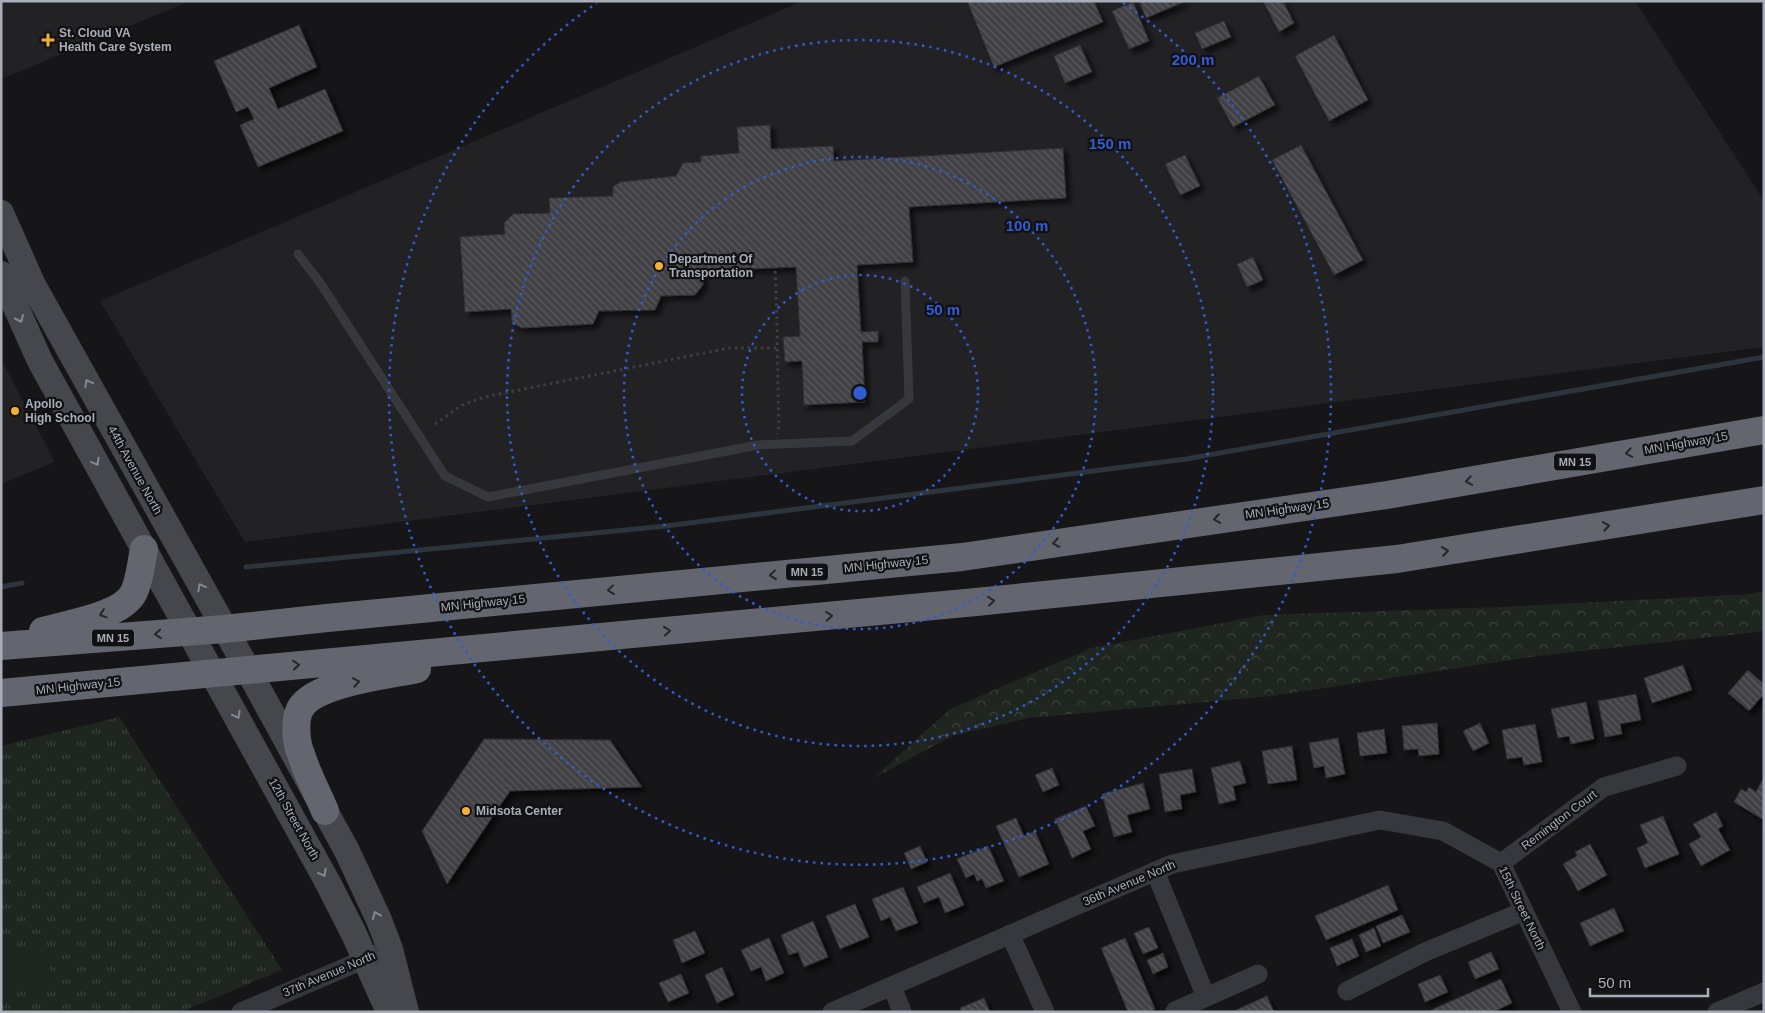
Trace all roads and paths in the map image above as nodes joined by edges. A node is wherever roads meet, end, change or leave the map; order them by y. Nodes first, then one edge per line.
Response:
1 (1, 213) edge
2 (298, 254) dead end
3 (775, 271) dead end
4 (1, 274) edge
5 (905, 281) dead end
6 (777, 348) junction
7 (435, 424) dead end
8 (1764, 430) edge
9 (775, 444) junction
10 (1764, 500) edge
11 (144, 549) junction
12 (224, 629) junction
13 (190, 631) junction
14 (640, 633) junction
15 (1, 642) edge
16 (1, 646) edge
17 (248, 670) junction
18 (213, 672) junction
19 (1, 693) edge
20 (1677, 766) dead end
21 (325, 810) junction
22 (1443, 831) joint
23 (1501, 863) junction
24 (1154, 871) junction
25 (1524, 912) junction
26 (1010, 934) junction
27 (390, 949) junction
28 (365, 959) junction
29 (1258, 974) dead end
30 (892, 986) junction
31 (1348, 991) dead end
32 (1764, 992) edge
33 (1206, 997) junction
34 (1175, 1011) edge
35 (242, 1012) edge
36 (388, 1012) edge
37 (406, 1012) edge
38 (832, 1012) edge
39 (902, 1012) edge
40 (1045, 1012) edge
41 (1572, 1012) edge
42 (1717, 1012) edge

12 -> 1 main road, 44th Avenue North
2 - 9 lane
3 - 6 path
4 -> 11 main road
5 - 9 lane
6 - 7 path
6 - 9 path
8 -> 12 highway, MN Highway 15 / MN 15
14 -> 10 highway, MN Highway 15
11 - 13 main road
11 -> 15 highway
12 - 13 highway, MN Highway 15 / MN 15
12 - 17 main road, 44th Avenue North
13 -> 16 highway, MN Highway 15 / MN 15
13 - 18 main road, 12th Street North
17 -> 14 highway, MN Highway 15
21 -> 14 highway
17 - 18 highway, MN Highway 15
17 - 21 main road
18 - 19 highway, MN Highway 15
18 -> 28 main road, 12th Street North
20 - 23 street, Remington Court
27 -> 21 main road
22 - 23 street, 15th Street North
22 - 24 street, 36th Avenue North
23 - 25 street, 15th Street North
24 - 26 street, 36th Avenue North
24 - 33 street
25 - 31 street
25 - 41 street, 15th Street North
26 - 30 street, 36th Avenue North
26 - 40 street
27 - 28 street, 37th Avenue North
27 - 37 main road
28 - 35 street, 37th Avenue North
28 - 36 main road, 12th Street North
29 - 33 street
30 - 38 street, 36th Avenue North
30 - 39 street
32 - 42 street
33 - 34 street

